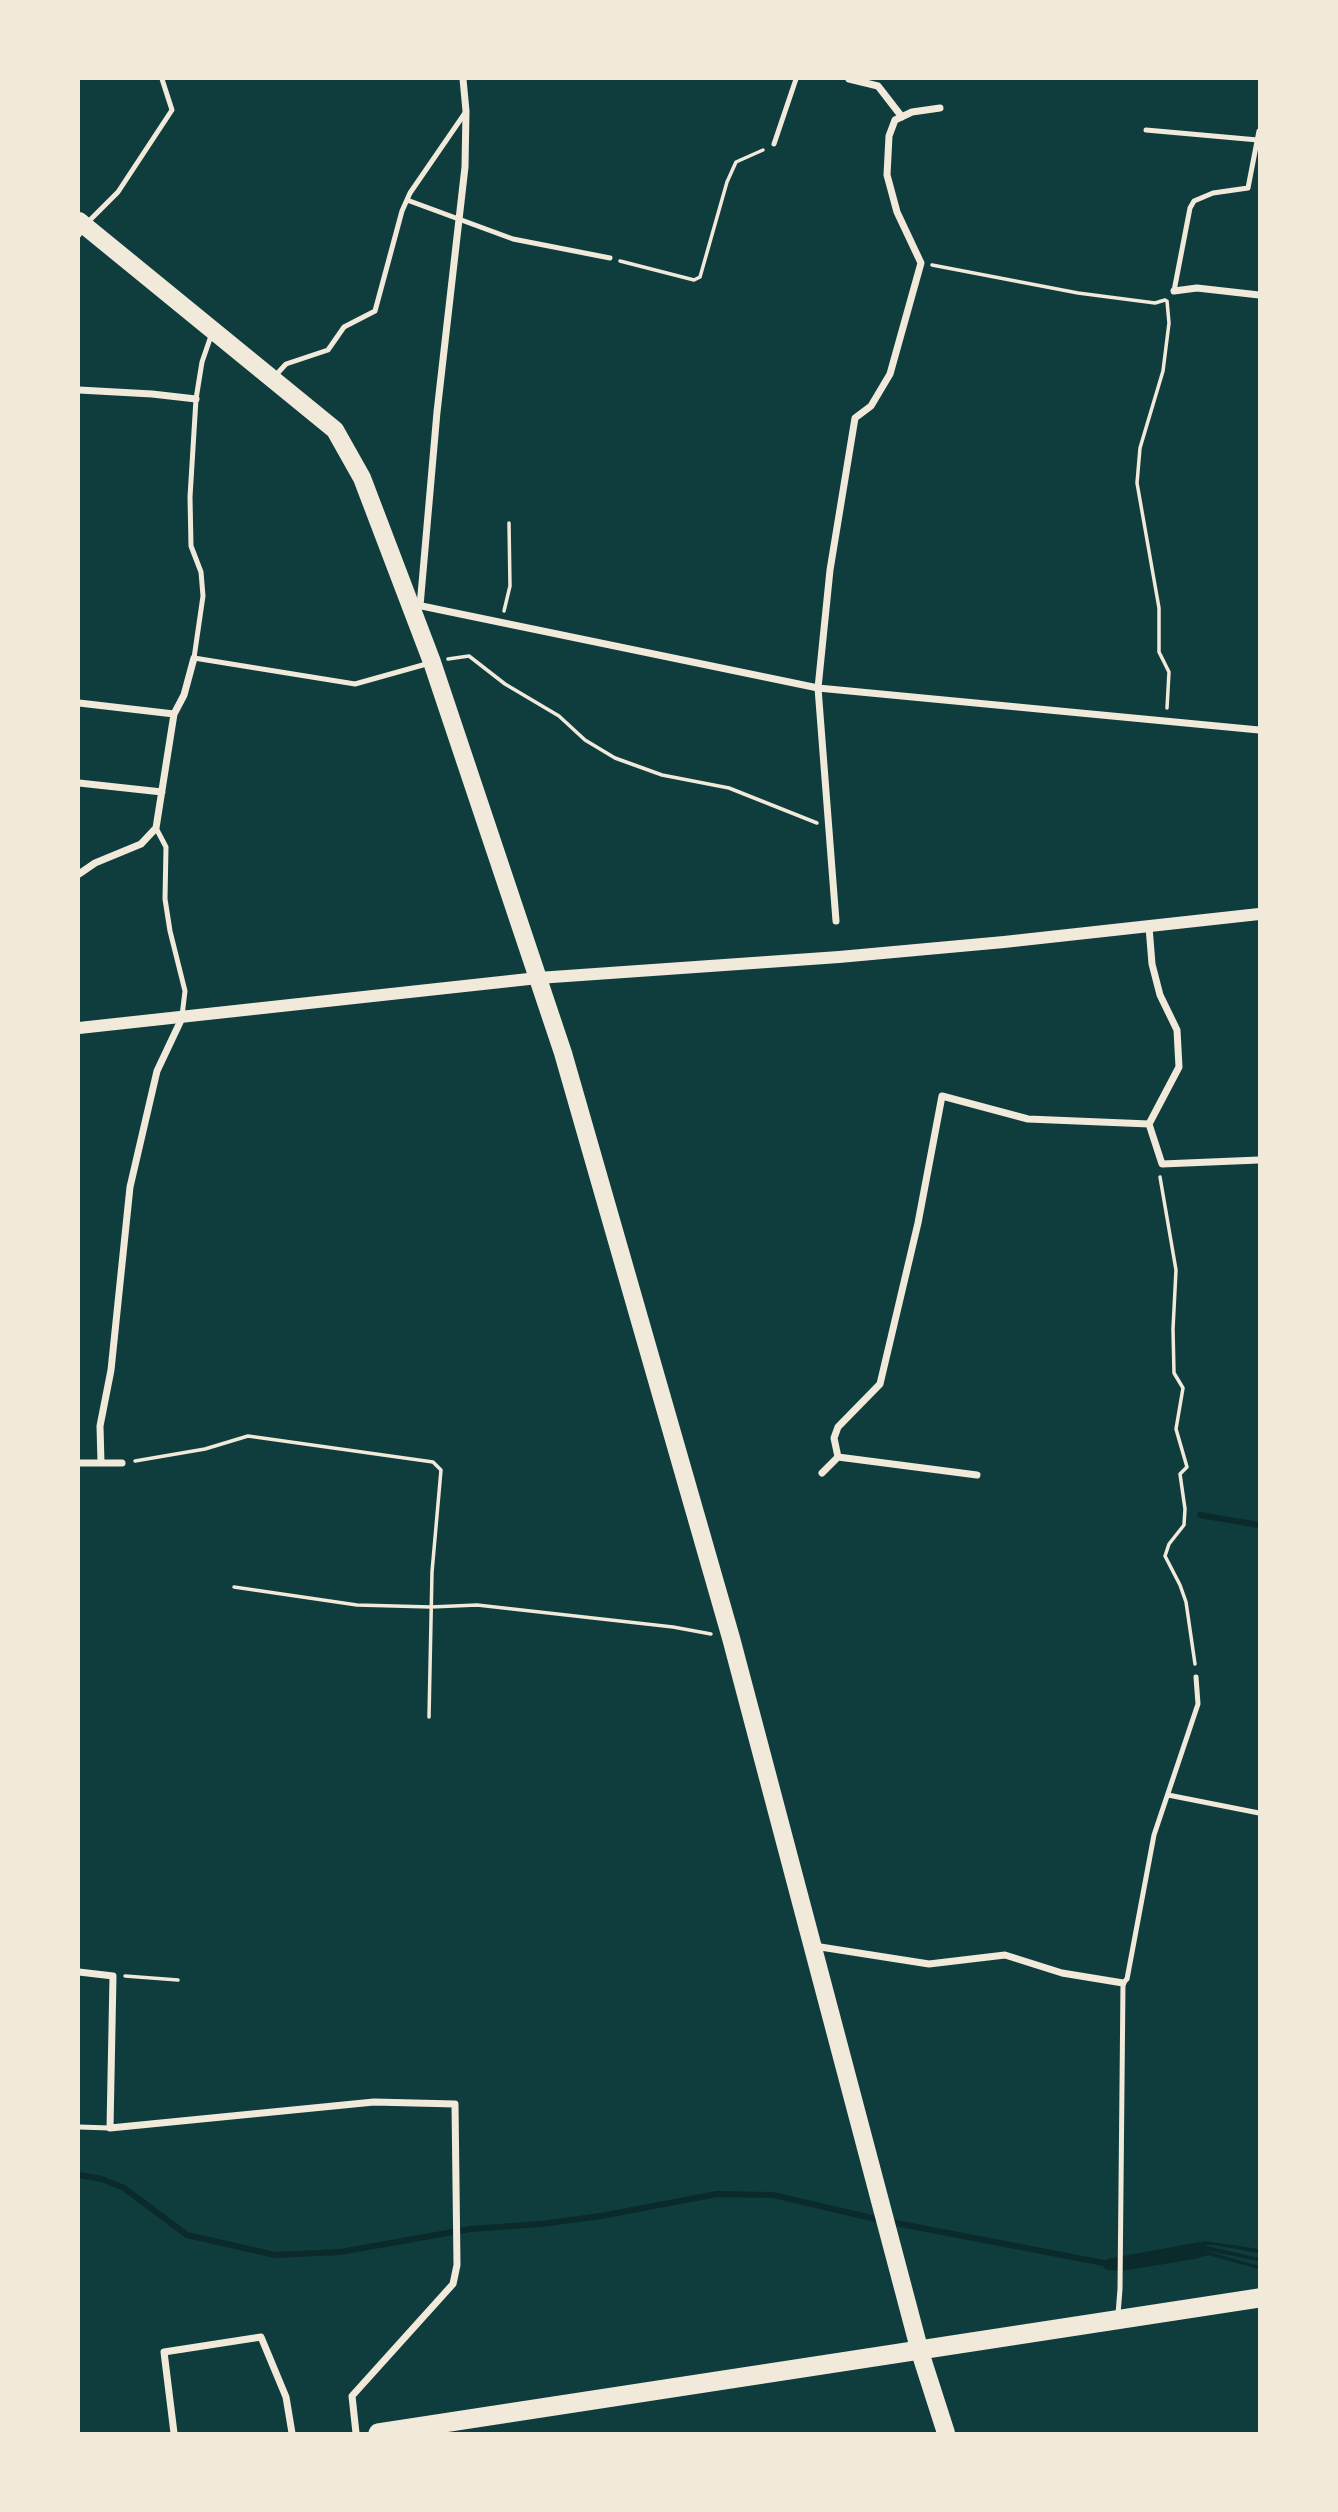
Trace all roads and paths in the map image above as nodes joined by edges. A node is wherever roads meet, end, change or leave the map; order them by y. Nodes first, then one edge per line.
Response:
1 (162, 79) edge
2 (463, 79) edge
3 (796, 79) edge
4 (849, 79) edge
5 (940, 108) dead end
6 (466, 111) junction
7 (902, 117) junction
8 (1146, 130) dead end
9 (1259, 131) edge
10 (1258, 140) edge
11 (774, 144) joint
12 (407, 200) junction
13 (461, 218) junction
14 (81, 227) edge
15 (610, 258) joint
16 (921, 263) junction
17 (1174, 291) joint
18 (1259, 295) edge
19 (213, 330) junction
20 (272, 378) junction
21 (79, 390) edge
22 (196, 399) junction
23 (509, 523) dead end
24 (414, 605) junction
25 (501, 622) junction
26 (194, 658) junction
27 (432, 662) junction
28 (818, 688) junction
29 (79, 704) edge
30 (174, 714) junction
31 (1166, 723) junction
32 (1259, 730) edge
33 (79, 783) edge
34 (162, 792) junction
35 (829, 826) junction
36 (156, 828) junction
37 (79, 874) edge
38 (1259, 914) edge
39 (836, 921) dead end
40 (1149, 926) junction
41 (538, 978) junction
42 (182, 1018) junction
43 (79, 1028) edge
44 (1149, 1124) junction
45 (1259, 1160) edge
46 (1162, 1164) junction
47 (838, 1457) junction
48 (79, 1463) edge
49 (101, 1463) junction
50 (122, 1463) joint
51 (822, 1473) dead end
52 (977, 1475) dead end
53 (233, 1587) dead end
54 (431, 1607) junction
55 (731, 1638) junction
56 (1196, 1677) joint
57 (429, 1717) dead end
58 (1168, 1795) junction
59 (1259, 1813) edge
60 (812, 1946) junction
61 (79, 1972) edge
62 (113, 1976) junction
63 (178, 1980) dead end
64 (1124, 1983) junction
65 (79, 2127) edge
66 (110, 2127) junction
67 (1259, 2298) edge
68 (1117, 2320) junction
69 (920, 2352) junction
70 (462, 2426) edge
71 (174, 2433) edge
72 (292, 2433) edge
73 (356, 2433) edge
74 (378, 2433) edge
75 (946, 2433) edge

1 - 14 lane
2 - 6 street
3 - 11 lane
4 - 7 street
5 - 7 street
6 - 12 lane
6 - 13 street
7 - 16 street
8 - 10 lane
9 - 10 lane
10 - 17 lane
11 - 15 path
12 - 13 lane
12 - 20 lane
13 - 15 lane
13 - 24 street
14 - 19 main road
16 - 28 street
16 - 31 path
17 - 18 street
19 - 20 main road
19 - 22 lane
20 - 24 main road
21 - 22 street
22 - 26 lane
23 - 25 path
24 - 25 street
24 - 27 main road
25 - 28 street
26 - 27 lane
26 - 30 street
27 - 35 path
27 - 41 main road
28 - 31 street
28 - 35 street
29 - 30 street
30 - 34 street
31 - 32 street
33 - 34 street
34 - 36 street
35 - 39 street
36 - 37 street
36 - 42 lane
38 - 40 street
40 - 41 street
40 - 44 street
41 - 42 street
41 - 55 main road
42 - 43 street
42 - 49 street
44 - 46 street
44 - 47 street
45 - 46 street
46 - 56 path
47 - 51 street
47 - 52 street
48 - 49 street
49 - 50 street
50 - 54 path
53 - 54 path
54 - 55 path
54 - 57 path
55 - 60 main road
56 - 58 lane
58 - 59 lane
58 - 64 lane
60 - 64 street
60 - 69 main road
61 - 62 street
62 - 63 path
62 - 66 street
64 - 68 lane
65 - 66 lane
66 - 73 street
67 - 68 highway
68 - 69 highway
69 - 70 highway
69 - 75 main road
70 - 74 highway
71 - 72 street

